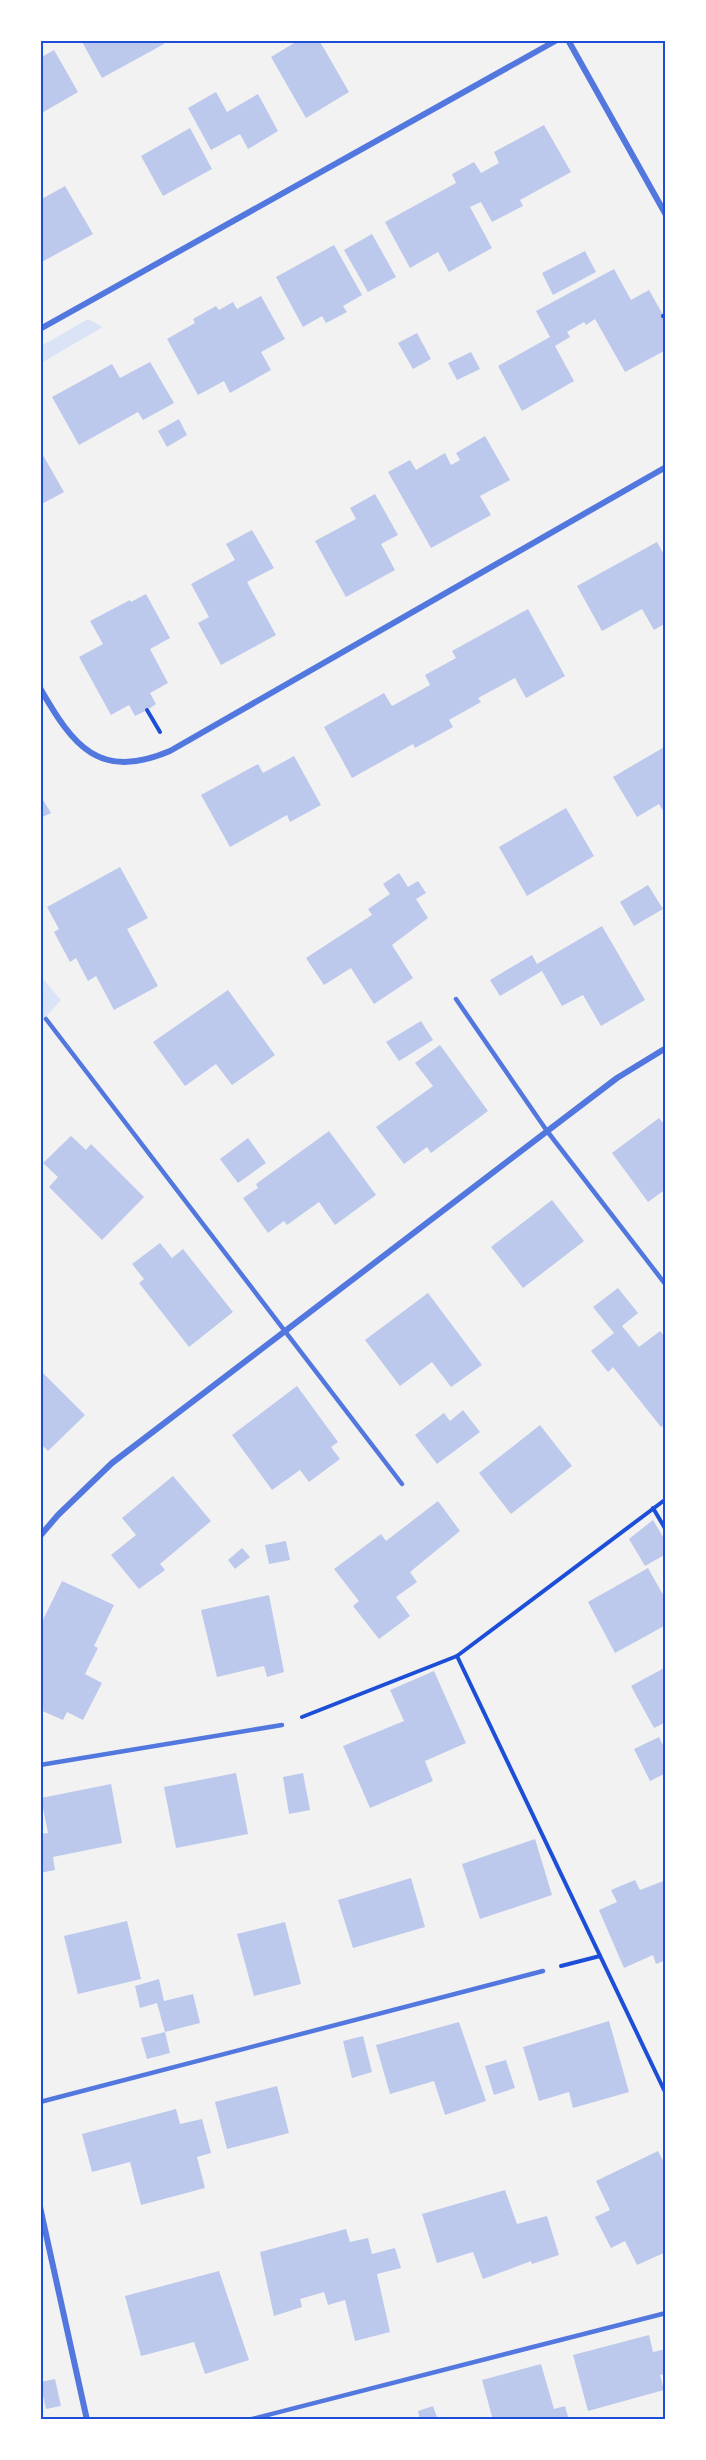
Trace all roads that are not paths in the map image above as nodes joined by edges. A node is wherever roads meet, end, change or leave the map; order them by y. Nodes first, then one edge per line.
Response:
1 (557, 40) edge
2 (568, 40) edge
3 (666, 215) edge
4 (40, 329) edge
5 (666, 467) edge
6 (40, 688) edge
7 (456, 999) dead end
8 (46, 1019) dead end
9 (666, 1048) edge
10 (547, 1131) junction
11 (666, 1285) edge
12 (285, 1331) junction
13 (402, 1484) dead end
14 (40, 1536) edge
15 (282, 1725) road end
16 (40, 1765) edge
17 (543, 1971) road end
18 (40, 2102) edge
19 (40, 2207) edge
20 (666, 2313) edge
21 (87, 2420) edge
22 (248, 2420) edge

1 - 4 street
2 - 3 street
5 - 6 street
7 - 10 lane
8 - 12 lane
9 - 10 street
10 - 11 lane
10 - 12 street
12 - 13 lane
12 - 14 street
15 - 16 lane
17 - 18 lane
19 - 21 street
20 - 22 lane

